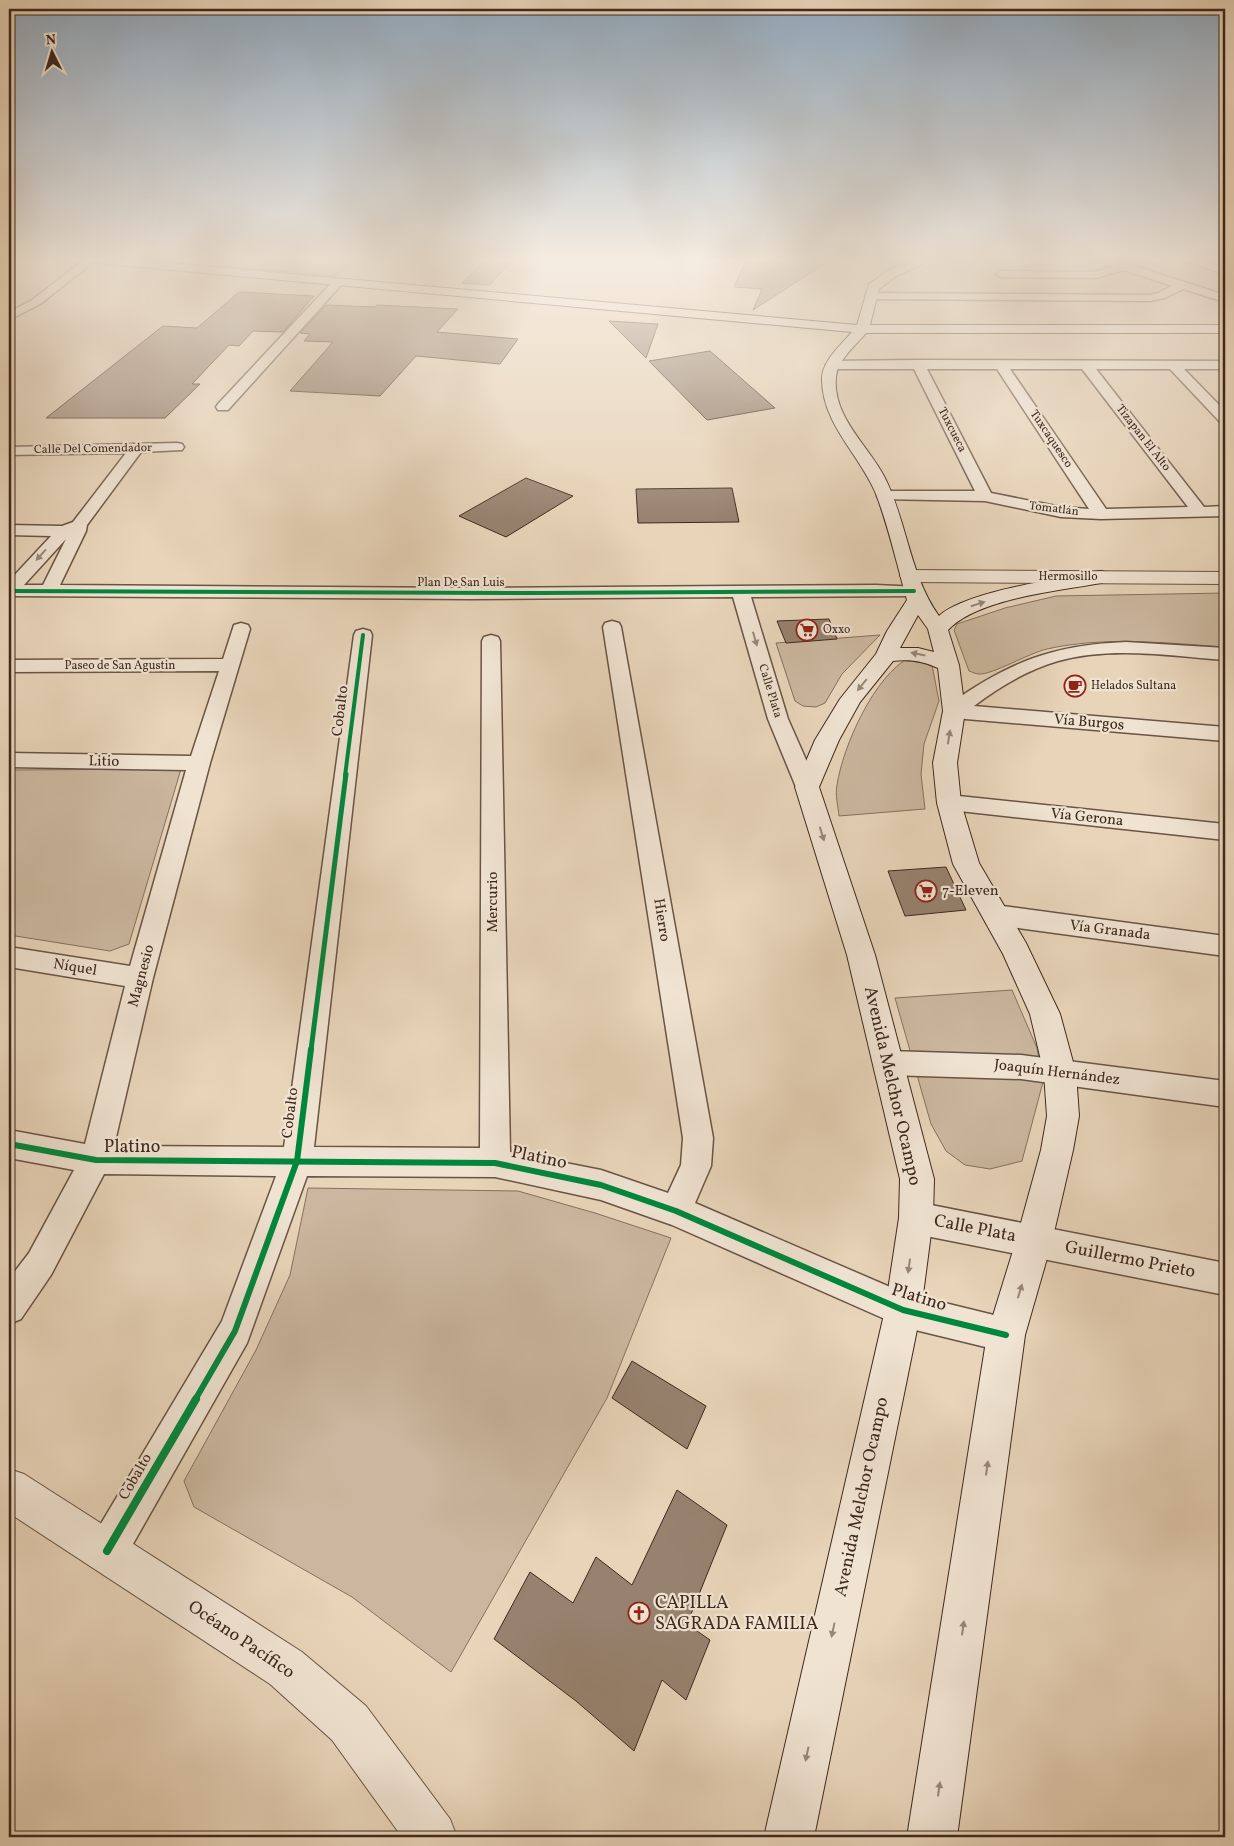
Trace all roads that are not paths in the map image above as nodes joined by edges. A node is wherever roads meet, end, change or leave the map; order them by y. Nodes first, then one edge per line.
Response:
1 (279, 346) edge
2 (846, 346) edge
3 (918, 364) junction
4 (832, 365) junction
5 (1001, 365) junction
6 (1086, 365) junction
7 (1173, 365) junction
8 (1225, 365) edge
9 (223, 407) dead end
10 (1225, 420) edge
11 (177, 447) dead end
12 (136, 449) junction
13 (12, 458) edge
14 (885, 496) junction
15 (985, 496) junction
16 (1199, 511) junction
17 (1225, 511) edge
18 (1101, 514) junction
19 (74, 529) junction
20 (9, 530) edge
21 (1101, 577) junction
22 (1225, 578) edge
23 (914, 589) junction
24 (49, 590) junction
25 (9, 591) edge
26 (741, 593) junction
27 (612, 627) dead end
28 (938, 629) junction
29 (241, 630) dead end
30 (363, 635) dead end
31 (491, 641) dead end
32 (1225, 654) edge
33 (886, 656) junction
34 (948, 665) junction
35 (9, 666) edge
36 (231, 666) junction
37 (954, 710) junction
38 (1225, 734) edge
39 (9, 760) edge
40 (199, 763) junction
41 (807, 787) junction
42 (949, 803) junction
43 (1225, 832) edge
44 (995, 915) junction
45 (1225, 946) edge
46 (9, 957) edge
47 (140, 978) junction
48 (888, 1063) junction
49 (1060, 1073) junction
50 (1225, 1094) edge
51 (9, 1144) edge
52 (96, 1160) junction
53 (297, 1161) junction
54 (495, 1163) junction
55 (676, 1211) junction
56 (916, 1218) junction
57 (1034, 1241) junction
58 (1225, 1279) edge
59 (9, 1307) edge
60 (903, 1310) junction
61 (1006, 1335) junction
62 (9, 1489) edge
63 (107, 1551) junction
64 (432, 1837) edge
65 (789, 1837) edge
66 (932, 1837) edge

1 - 9 street
2 - 4 main road
3 - 4 street
3 - 5 street
3 - 15 street, Tuxcueca
4 - 14 main road
5 - 6 street
5 - 18 street, Tuxcaquesco
6 - 7 street
6 - 16 street, Tizapan El Alto
7 - 8 street
7 - 10 street
11 - 12 street, Calle Del Comendador
12 - 13 street, Calle Del Comendador
12 - 19 street
14 - 15 street, Tomatlán
14 - 23 main road
15 - 18 street, Tomatlán
16 - 17 street, Tomatlán
16 - 18 street, Tomatlán
19 - 20 street
19 - 24 street
19 -> 25 street
21 - 22 main road, Hermosillo
21 - 23 main road, Hermosillo
28 -> 21 main road
23 - 26 street, Plan De San Luis
23 - 28 main road
23 - 33 main road
24 - 25 street, Plan De San Luis
24 - 26 street, Plan De San Luis
26 -> 41 street, Calle Plata
27 - 55 street, Hierro
28 - 34 main road
29 - 36 street, Magnesio
30 - 53 street, Cobalto
31 - 54 street, Mercurio
32 - 37 street
34 -> 33 main road
33 -> 41 main road
34 - 37 main road
35 - 36 street, Paseo de San Agustin
36 - 40 street, Magnesio
37 - 38 street, Vía Burgos
42 -> 37 main road
39 - 40 street, Litio
40 - 47 street, Magnesio
41 -> 48 main road, Avenida Melchor Ocampo
42 - 43 street, Vía Gerona
42 - 44 main road
44 - 45 street, Vía Granada
44 - 49 main road
46 - 47 street, Níquel
47 - 52 street, Magnesio
48 - 49 street, Joaquín Hernández
48 - 56 main road, Avenida Melchor Ocampo
49 - 50 street, Joaquín Hernández
49 - 57 main road
51 - 52 street, Platino
52 - 53 street, Platino
52 - 59 street, Magnesio
53 - 54 street, Platino
53 - 63 street, Cobalto
54 - 55 street, Platino
55 - 60 street, Platino
56 - 57 street, Calle Plata
56 -> 60 main road, Avenida Melchor Ocampo
57 - 58 street, Guillermo Prieto
61 -> 57 main road
60 - 61 street, Platino
60 -> 65 main road, Avenida Melchor Ocampo
66 -> 61 main road
62 - 63 main road, Océano Pacífico
63 - 64 main road, Océano Pacífico

